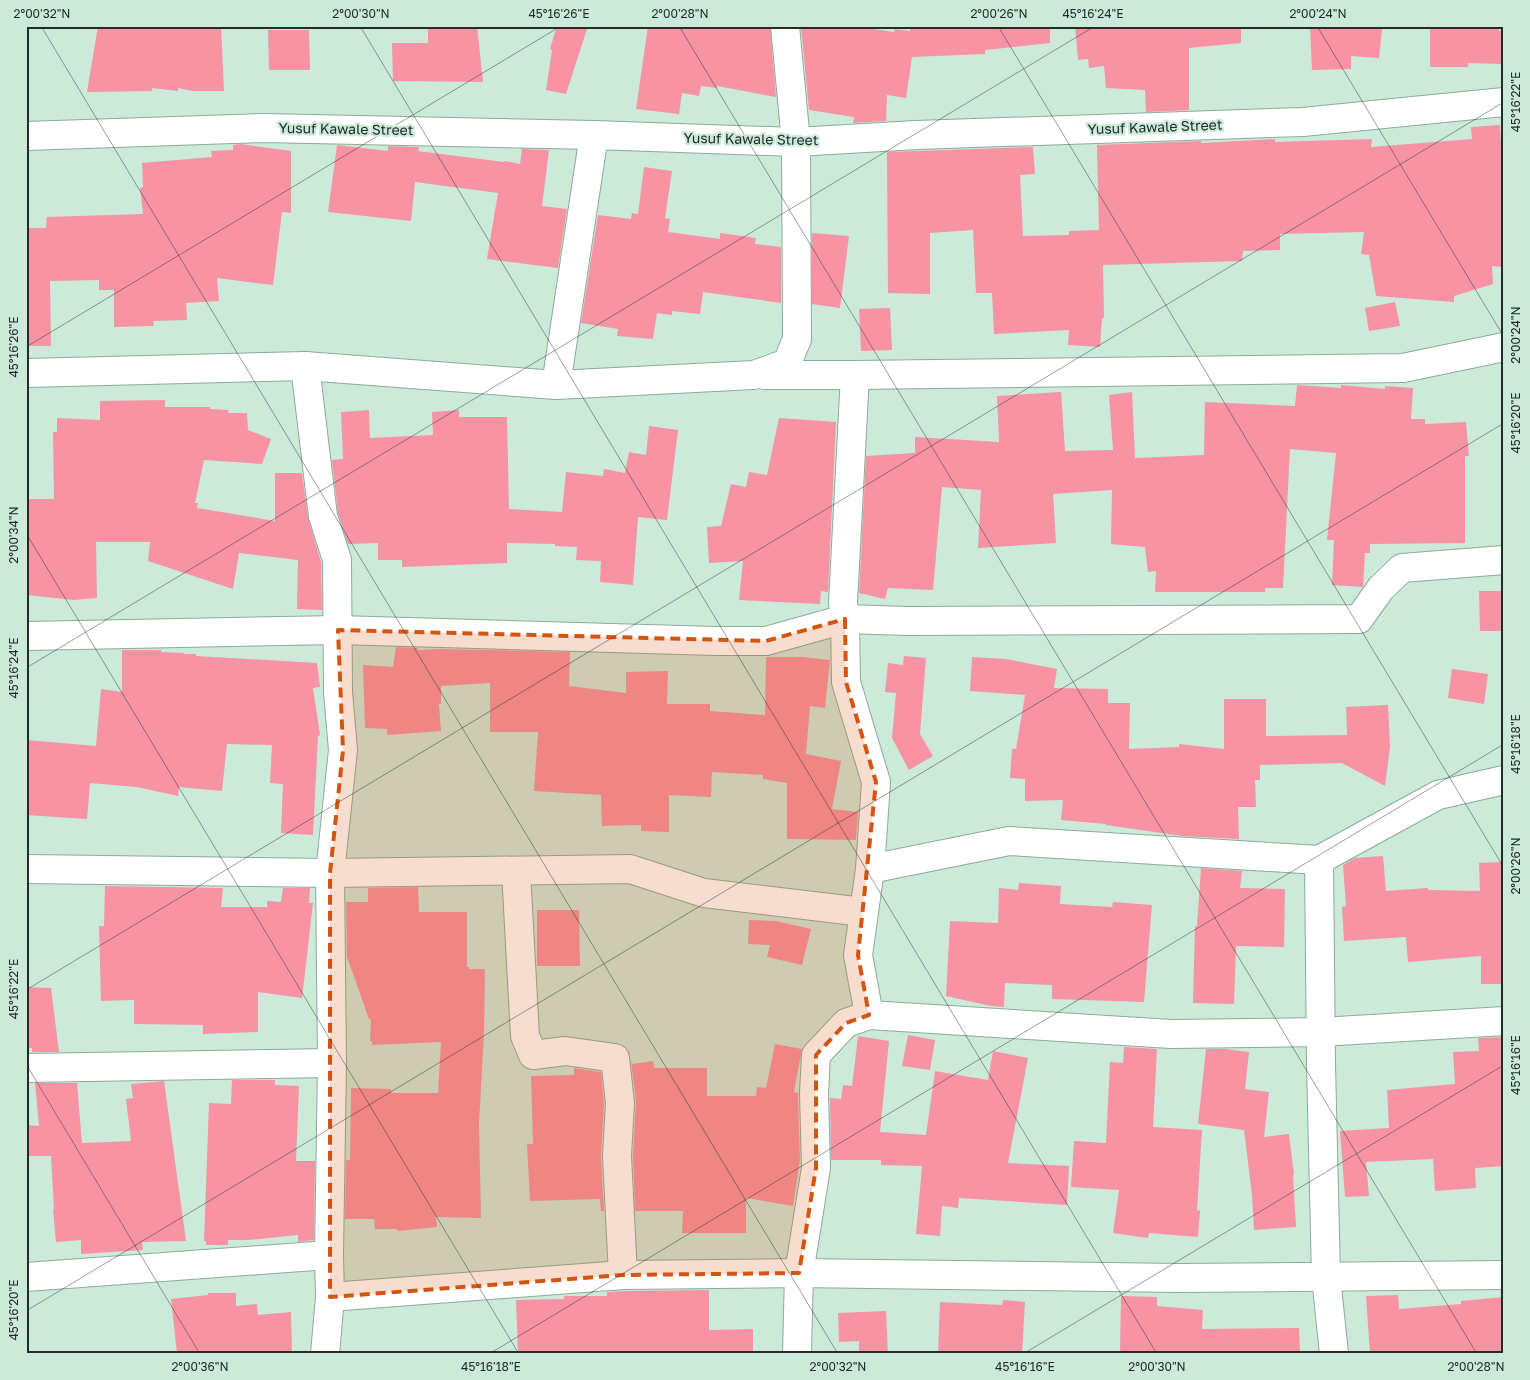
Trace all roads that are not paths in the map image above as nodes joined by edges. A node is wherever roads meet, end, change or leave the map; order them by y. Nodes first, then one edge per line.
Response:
1 (785, 26) edge
2 (1504, 102) edge
3 (594, 135) junction
4 (26, 136) edge
5 (796, 142) junction
6 (1504, 347) edge
7 (305, 366) junction
8 (26, 373) edge
9 (754, 375) junction
10 (855, 375) junction
11 (556, 385) junction
12 (1504, 560) edge
13 (845, 619) junction
14 (338, 630) junction
15 (26, 636) edge
16 (1504, 780) edge
17 (1319, 860) junction
18 (26, 869) edge
19 (870, 869) junction
20 (516, 871) junction
21 (330, 873) junction
22 (863, 912) junction
23 (869, 1015) junction
24 (1504, 1021) edge
25 (1321, 1032) junction
26 (332, 1063) junction
27 (26, 1068) edge
28 (329, 1255) junction
29 (799, 1272) junction
30 (623, 1275) junction
31 (1504, 1275) edge
32 (26, 1277) edge
33 (1326, 1277) junction
34 (330, 1297) junction
35 (325, 1354) edge
36 (797, 1354) edge
37 (1334, 1354) edge

1 - 5 street
2 - 5 street, Yusuf Kawale Street
3 - 4 street, Yusuf Kawale Street
3 - 5 street, Yusuf Kawale Street
3 - 11 street
5 - 9 street
6 - 10 street
7 - 8 street
7 - 11 street
7 - 14 street
9 - 10 street
9 - 11 street
10 - 13 street
12 - 13 street
13 - 14 street
13 - 19 street
14 - 15 street
14 - 21 street
16 - 17 street
17 - 19 street
17 - 25 street
18 - 21 street
19 - 22 street
20 - 21 street
20 - 22 street
20 - 30 street
21 - 26 street
22 - 23 street
23 - 25 street
23 - 29 street
24 - 25 street
25 - 33 street
26 - 27 street
26 - 28 street
28 - 32 street
28 - 34 street
29 - 30 street
29 - 33 street
29 - 36 street
30 - 34 street
31 - 33 street
33 - 37 street
34 - 35 street

